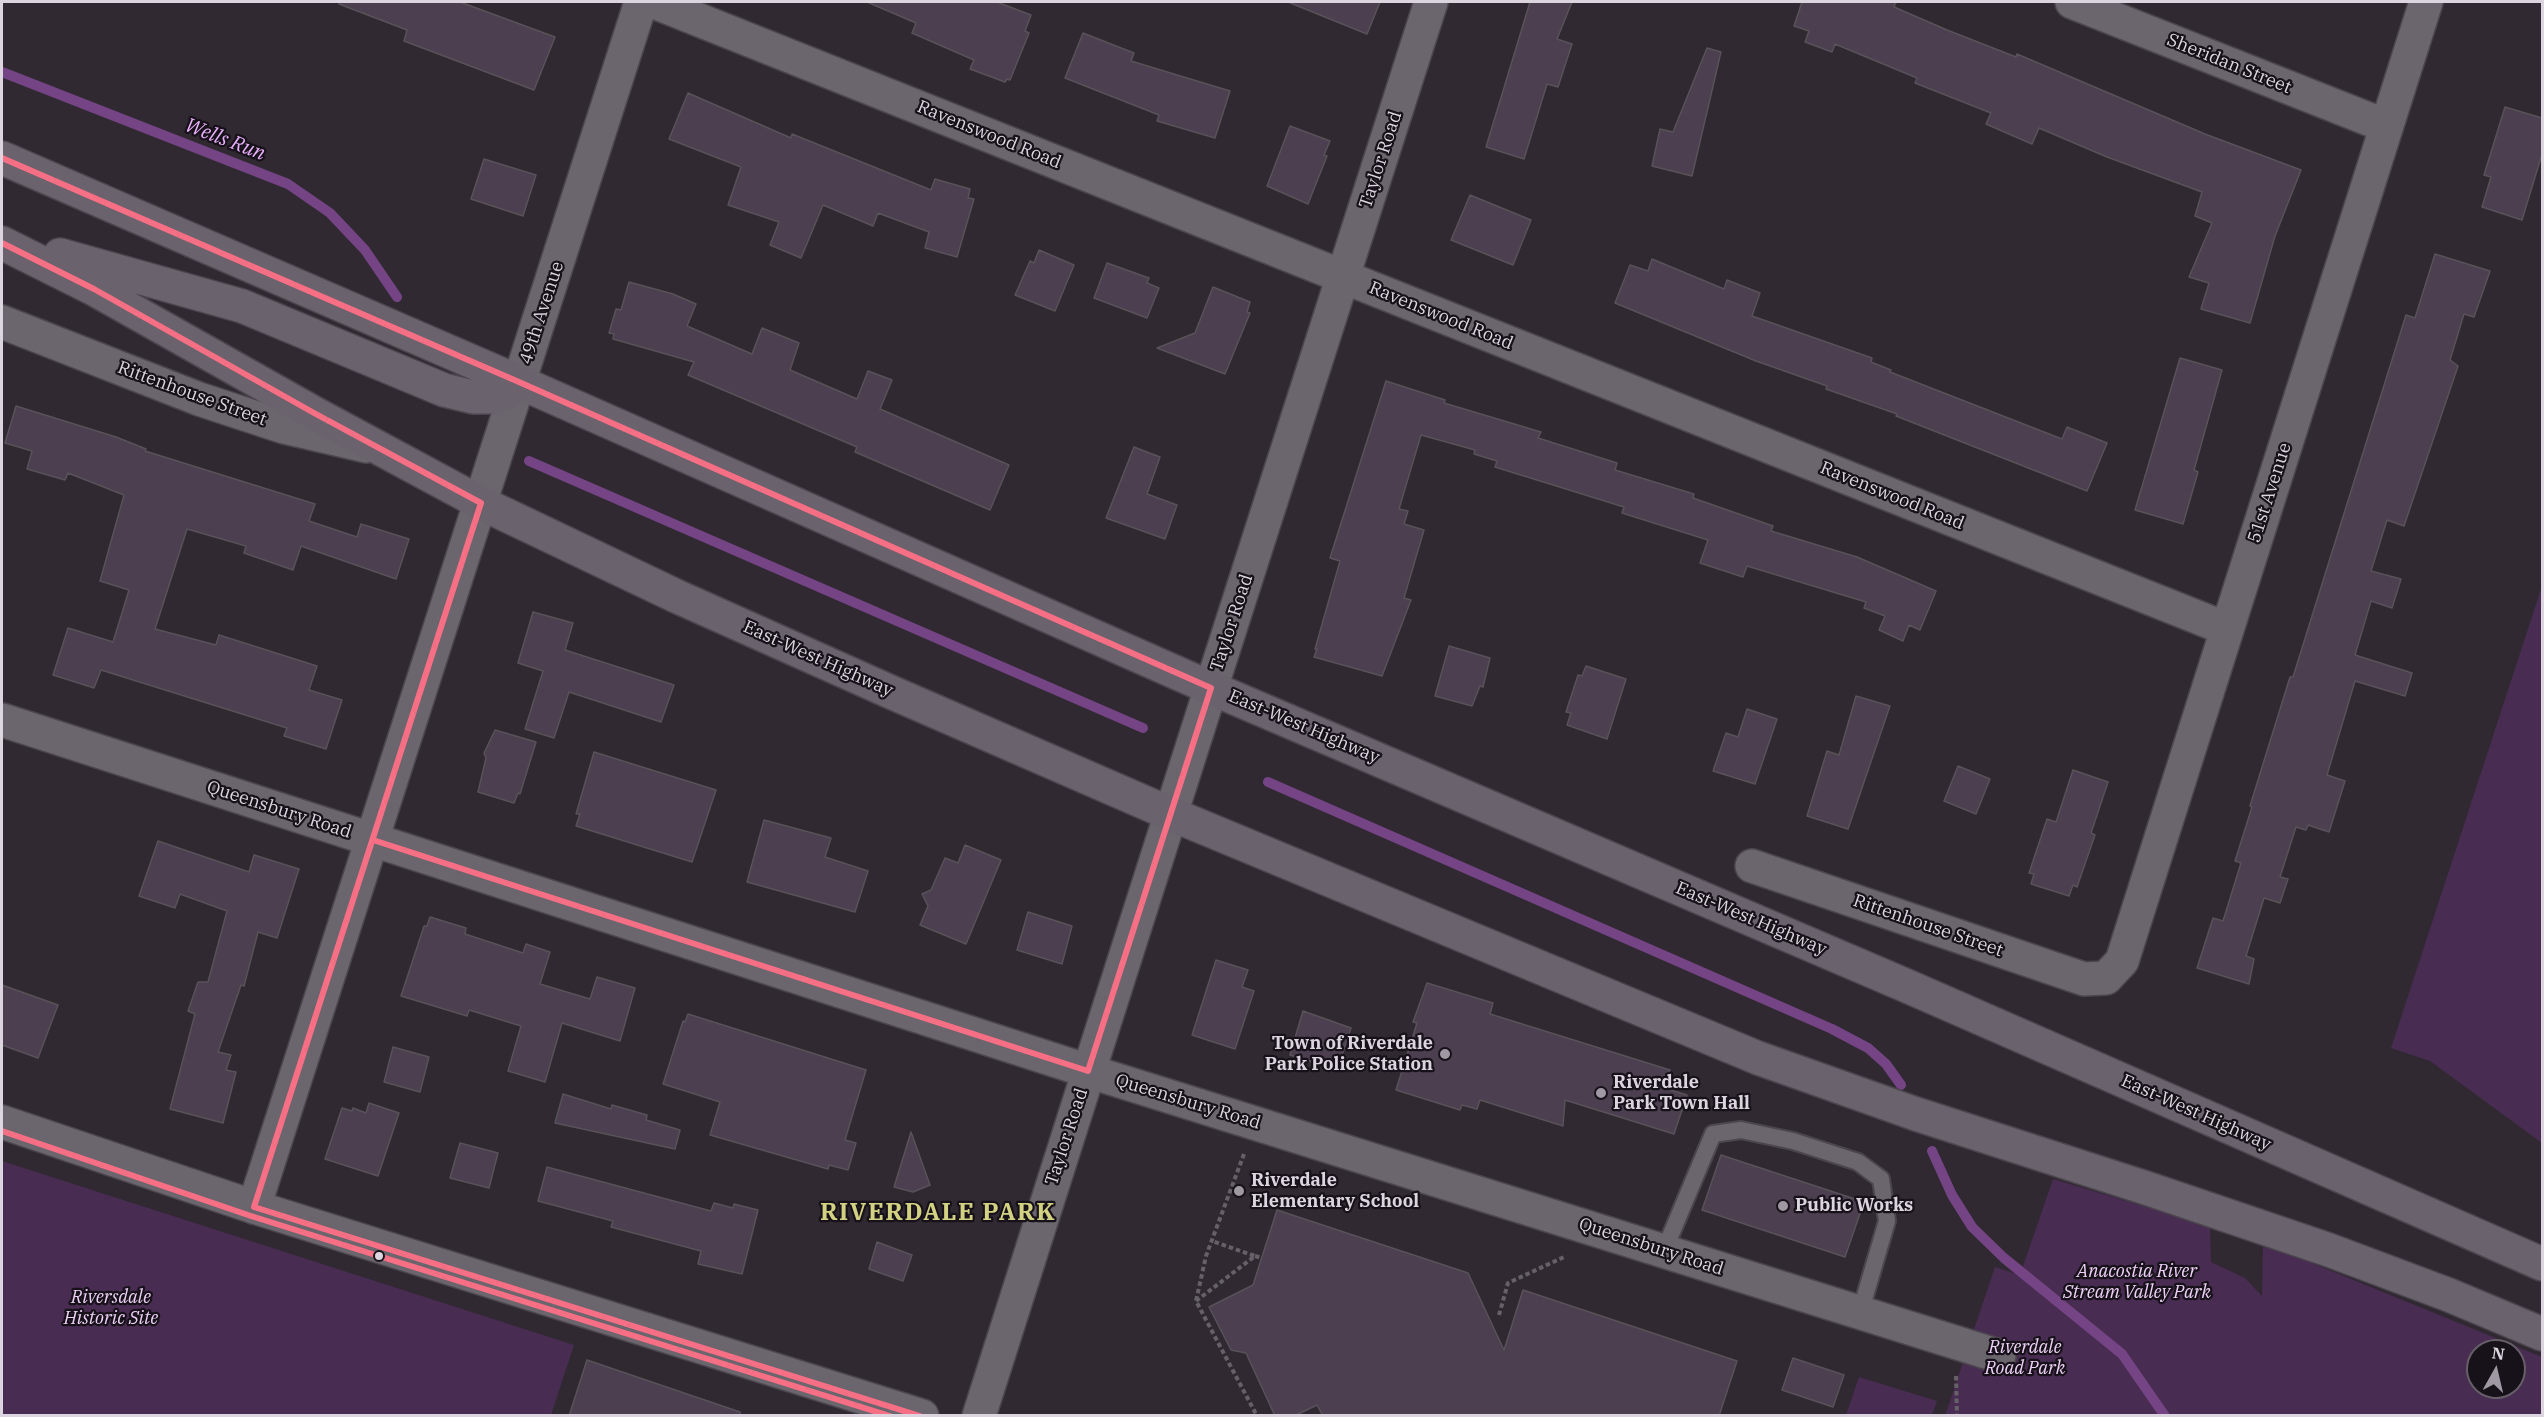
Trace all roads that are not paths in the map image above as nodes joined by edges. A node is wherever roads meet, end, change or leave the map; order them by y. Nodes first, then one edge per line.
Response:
1 (641, 2) edge
2 (654, 2) edge
3 (1431, 2) edge
4 (2072, 2) edge
5 (2426, 2) edge
6 (2386, 126) junction
7 (2, 158) edge
8 (2, 237) edge
9 (2, 243) edge
10 (1343, 277) junction
11 (2, 322) edge
12 (519, 382) junction
13 (387, 451) junction
14 (481, 503) junction
15 (2227, 629) junction
16 (1211, 688) junction
17 (2, 720) edge
18 (1171, 813) junction
19 (373, 840) junction
20 (1752, 866) dead end
21 (2106, 978) joint
22 (1088, 1071) junction
23 (2, 1122) edge
24 (254, 1207) junction
25 (1664, 1251) junction
26 (2542, 1264) edge
27 (1860, 1313) junction
28 (2542, 1334) edge
29 (1999, 1356) dead end
30 (922, 1416) edge
31 (979, 1416) edge

1 - 12 street, 49th Avenue
2 - 10 street, Ravenswood Road
3 - 10 street, Taylor Road
4 - 6 street, Sheridan Street
5 - 6 street, 51st Avenue
6 - 15 street, 51st Avenue
7 - 12 main road, East-West Highway
8 - 12 main road
9 - 13 main road, East-West Highway
10 - 15 street, Ravenswood Road
10 - 16 street, Taylor Road
11 - 13 street, Rittenhouse Street
12 - 14 street, 49th Avenue
12 - 16 main road, East-West Highway
13 - 14 main road, East-West Highway
14 - 18 main road, East-West Highway
14 - 19 street, 49th Avenue
15 - 21 street, 51st Avenue
16 - 18 street, Taylor Road
16 - 26 main road, East-West Highway
17 - 19 street, Queensbury Road
18 - 22 street, Taylor Road
18 - 28 main road, East-West Highway
19 - 22 street, Queensbury Road
19 - 24 street, 49th Avenue
20 - 21 street, Rittenhouse Street
22 - 25 street, Queensbury Road
22 - 31 street, Taylor Road
23 - 24 street
24 - 30 street
25 - 27 street, Queensbury Road
25 - 27 lane
27 - 29 street, Queensbury Road

